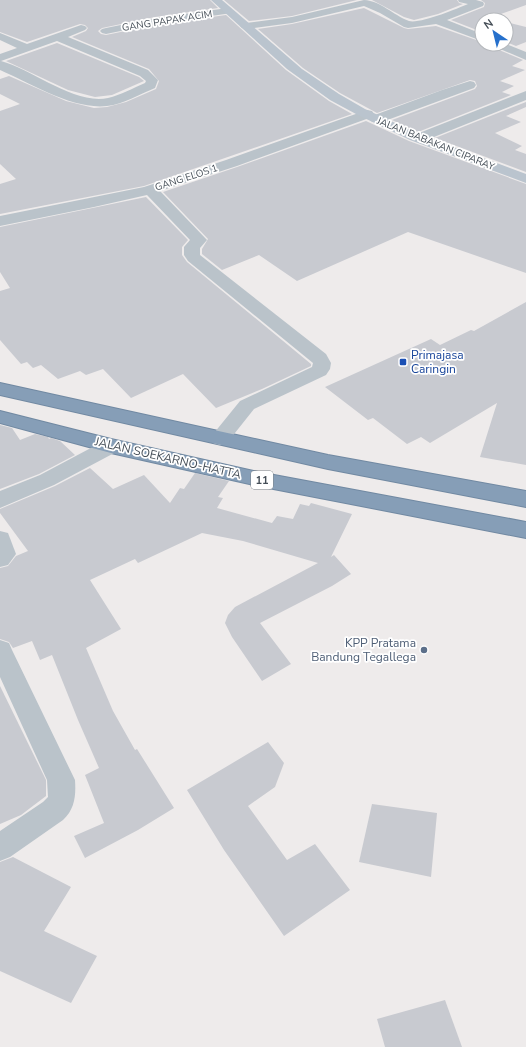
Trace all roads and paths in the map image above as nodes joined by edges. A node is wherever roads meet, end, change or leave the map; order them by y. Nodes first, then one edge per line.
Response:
1 (216, 0) edge
2 (463, 0) edge
3 (228, 10) junction
4 (437, 20) junction
5 (246, 26) junction
6 (81, 28) dead end
7 (106, 31) dead end
8 (474, 35) edge
9 (0, 36) edge
10 (58, 37) junction
11 (27, 48) junction
12 (514, 51) edge
13 (526, 56) edge
14 (0, 58) edge
15 (0, 65) edge
16 (470, 85) dead end
17 (523, 98) edge
18 (372, 117) junction
19 (419, 138) junction
20 (526, 179) edge
21 (150, 189) junction
22 (0, 221) edge
23 (0, 389) edge
24 (0, 418) edge
25 (220, 438) junction
26 (111, 446) junction
27 (526, 499) edge
28 (0, 500) edge
29 (526, 530) edge
30 (0, 539) edge
31 (0, 559) edge
32 (0, 650) edge
33 (0, 847) edge

1 - 3 street, JALAN BABAKAN CIPARAY
2 - 4 street
3 - 5 street, JALAN BABAKAN CIPARAY
3 - 7 street, GANG PAPAK ACIM
4 - 5 street
4 - 8 street
5 - 18 street, JALAN BABAKAN CIPARAY
6 - 10 street
9 - 11 street
10 - 11 street
10 - 15 street
11 - 14 street
12 - 13 street
16 - 18 street, GANG ELOS 1
17 - 19 street
18 - 19 street, JALAN BABAKAN CIPARAY
18 - 21 street, GANG ELOS 1
19 - 20 street, JALAN BABAKAN CIPARAY
21 - 22 street, GANG ELOS 1
21 - 25 street
23 - 25 highway
24 - 26 highway, JALAN SOEKARNO-HATTA / 11
25 - 27 highway
26 - 28 street
26 - 29 highway, JALAN SOEKARNO-HATTA / 11
30 - 31 street
32 - 33 street

